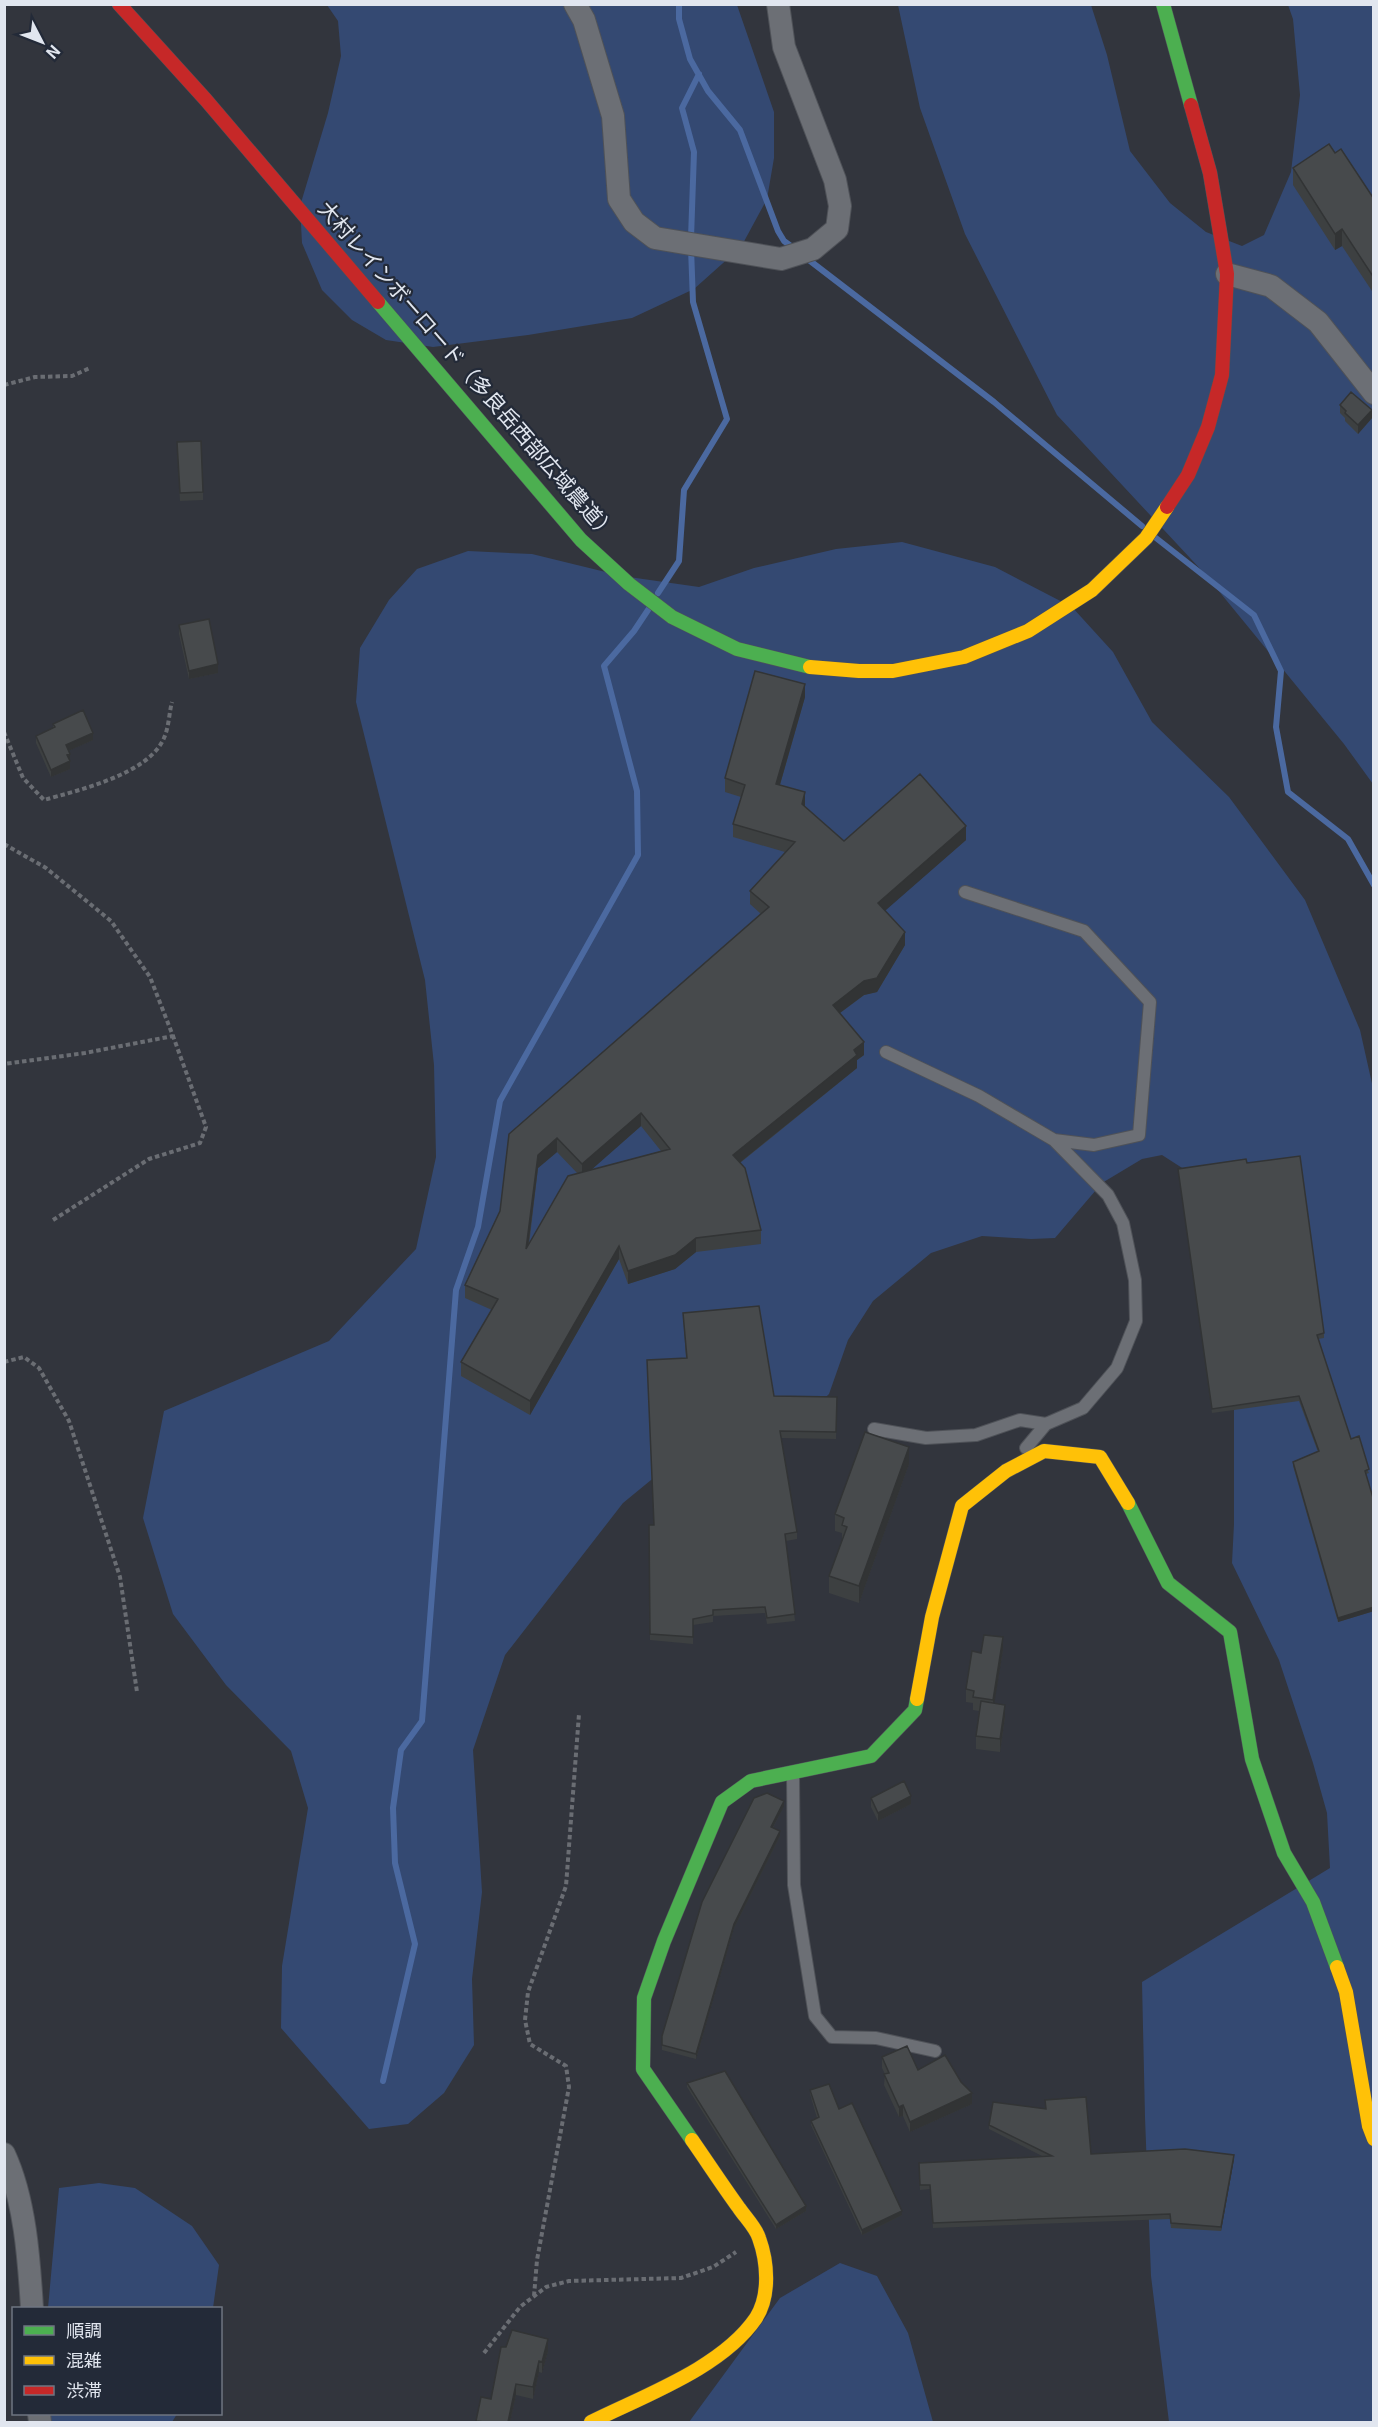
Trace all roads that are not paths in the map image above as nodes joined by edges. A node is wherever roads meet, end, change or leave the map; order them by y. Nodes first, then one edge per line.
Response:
1 (119, 4) edge
2 (575, 4) edge
3 (778, 4) edge
4 (1162, 4) edge
5 (1227, 274) junction
6 (1374, 393) edge
7 (965, 892) dead end
8 (886, 1052) dead end
9 (1054, 1140) junction
10 (1046, 1424) junction
11 (874, 1429) dead end
12 (1006, 1472) junction
13 (792, 1771) junction
14 (935, 2051) dead end
15 (1374, 2139) edge
16 (4, 2154) edge
17 (32, 2307) edge
18 (591, 2422) edge

1 - 5 street, 大村レインボーロード（多良岳西部広域農道）
2 - 3 street
4 - 5 street, 大村レインボーロード（多良岳西部広域農道）
5 - 6 street
7 - 9 lane
8 - 9 lane
9 - 10 lane
10 - 11 lane
10 - 12 lane
12 - 13 street
12 - 15 street
13 - 14 lane
13 - 18 street
16 - 17 street

